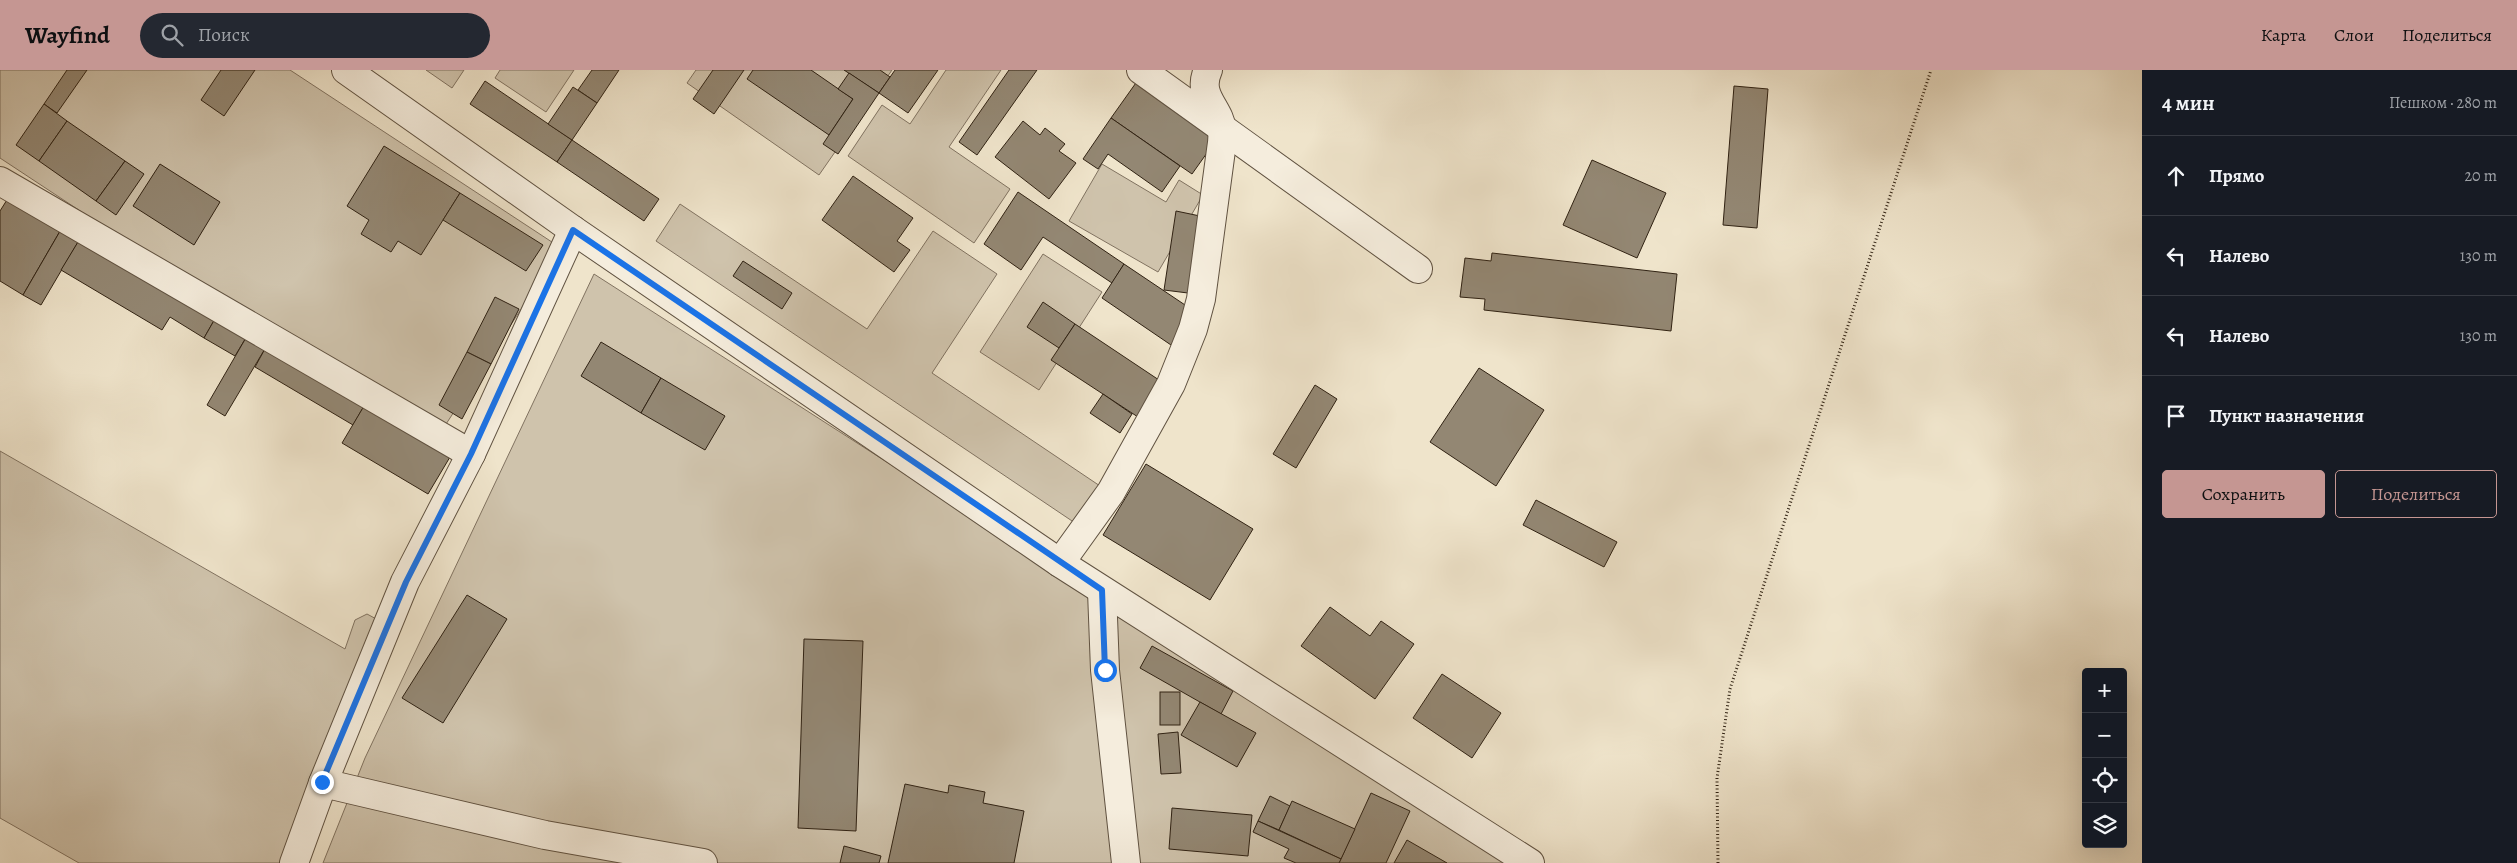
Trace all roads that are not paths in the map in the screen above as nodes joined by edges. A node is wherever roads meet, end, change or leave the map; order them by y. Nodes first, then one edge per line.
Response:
1 (346, 70) edge
2 (1141, 70) edge
3 (1208, 70) edge
4 (1222, 128) junction
5 (0, 181) edge
6 (573, 230) junction
7 (1418, 269) dead end
8 (471, 454) junction
9 (1060, 563) junction
10 (1102, 590) junction
11 (322, 782) junction
12 (294, 863) edge
13 (703, 863) edge
14 (1126, 863) edge
15 (1530, 863) edge

1 - 6 street
2 - 4 street
3 - 4 street
4 - 7 street
4 - 9 street
5 - 8 street
6 - 8 street
6 - 9 street
8 - 11 street
9 - 10 street
10 - 14 street
10 - 15 street
11 - 12 street
11 - 13 street

